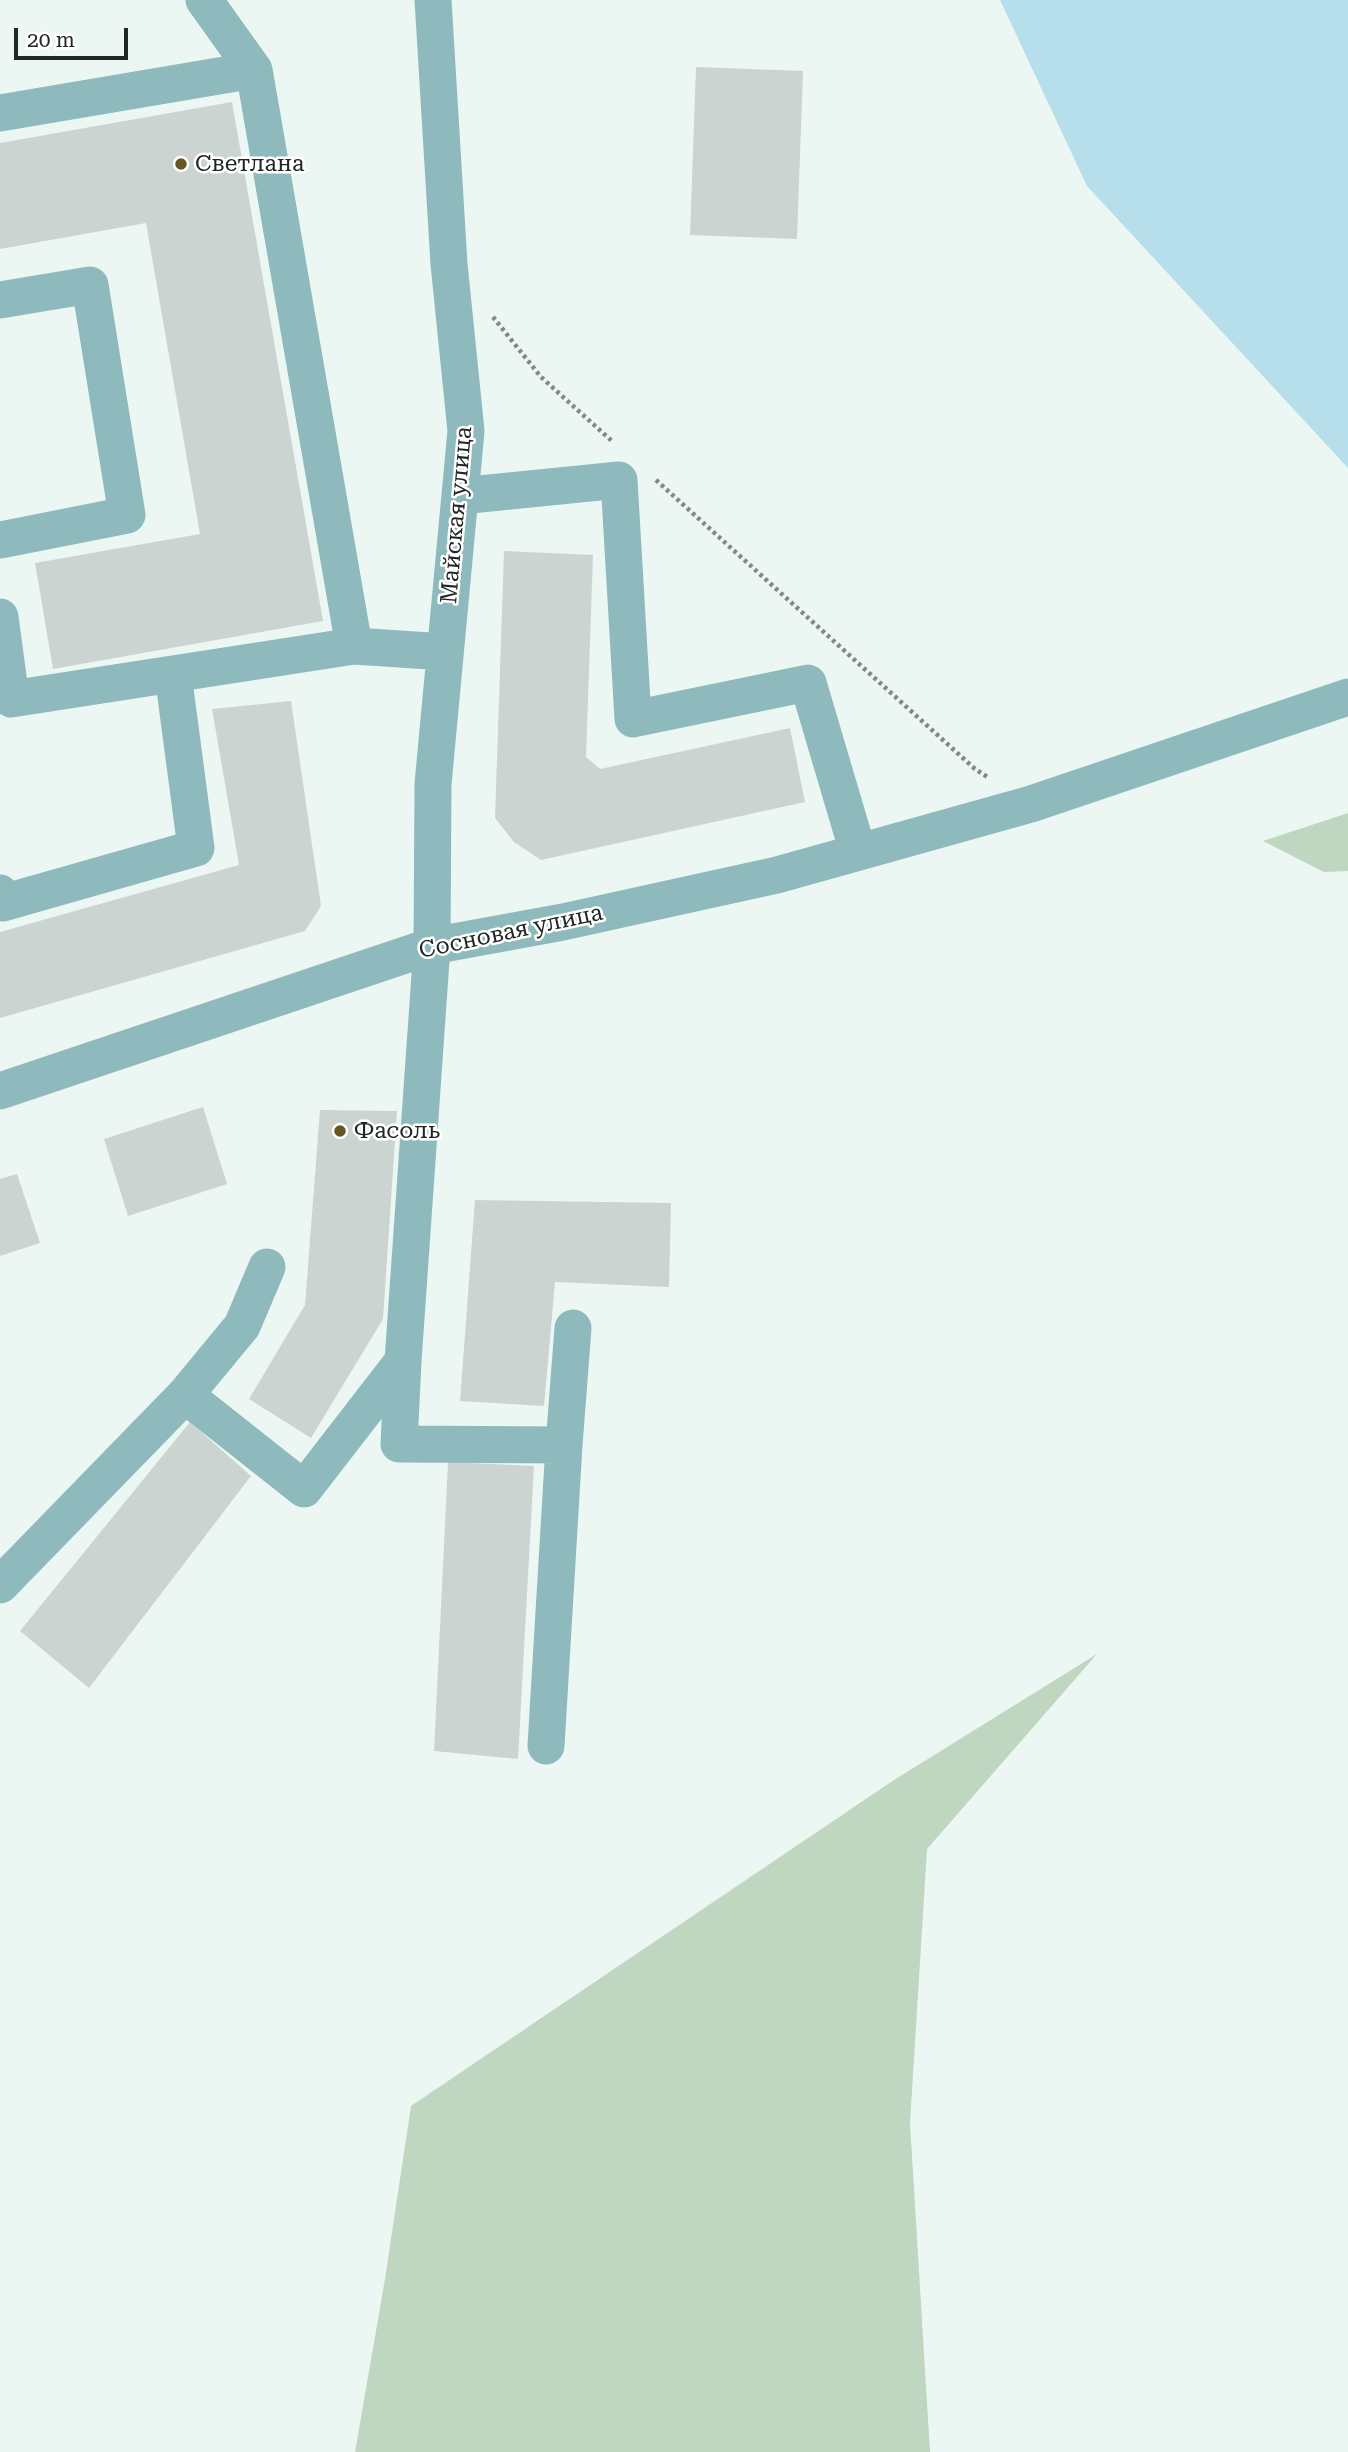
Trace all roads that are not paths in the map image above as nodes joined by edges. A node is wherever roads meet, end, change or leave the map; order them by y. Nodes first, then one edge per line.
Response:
1 (204, 0) edge
2 (433, 0) edge
3 (254, 70) junction
4 (0, 113) edge
5 (0, 300) edge
6 (460, 496) junction
7 (0, 540) edge
8 (0, 617) edge
9 (354, 646) junction
10 (445, 652) junction
11 (173, 674) junction
12 (1348, 697) edge
13 (5, 701) edge
14 (858, 852) junction
15 (0, 892) edge
16 (432, 946) junction
17 (0, 1091) edge
18 (267, 1267) dead end
19 (573, 1328) dead end
20 (403, 1362) junction
21 (185, 1395) junction
22 (564, 1446) junction
23 (0, 1585) edge
24 (546, 1746) dead end

1 - 3 street
2 - 6 street, Майская улица
3 - 4 street
3 - 9 street
5 - 7 street
6 - 10 street, Майская улица
6 - 14 street
8 - 13 street
9 - 10 street
9 - 11 street
10 - 16 street, Майская улица
11 - 13 street
11 - 15 street
12 - 14 street, Сосновая улица
14 - 16 street, Сосновая улица
16 - 17 street, Сосновая улица
16 - 20 street, Майская улица
18 - 21 street
19 - 22 street
20 - 21 street
20 - 22 street, Майская улица
21 - 23 street
22 - 24 street

